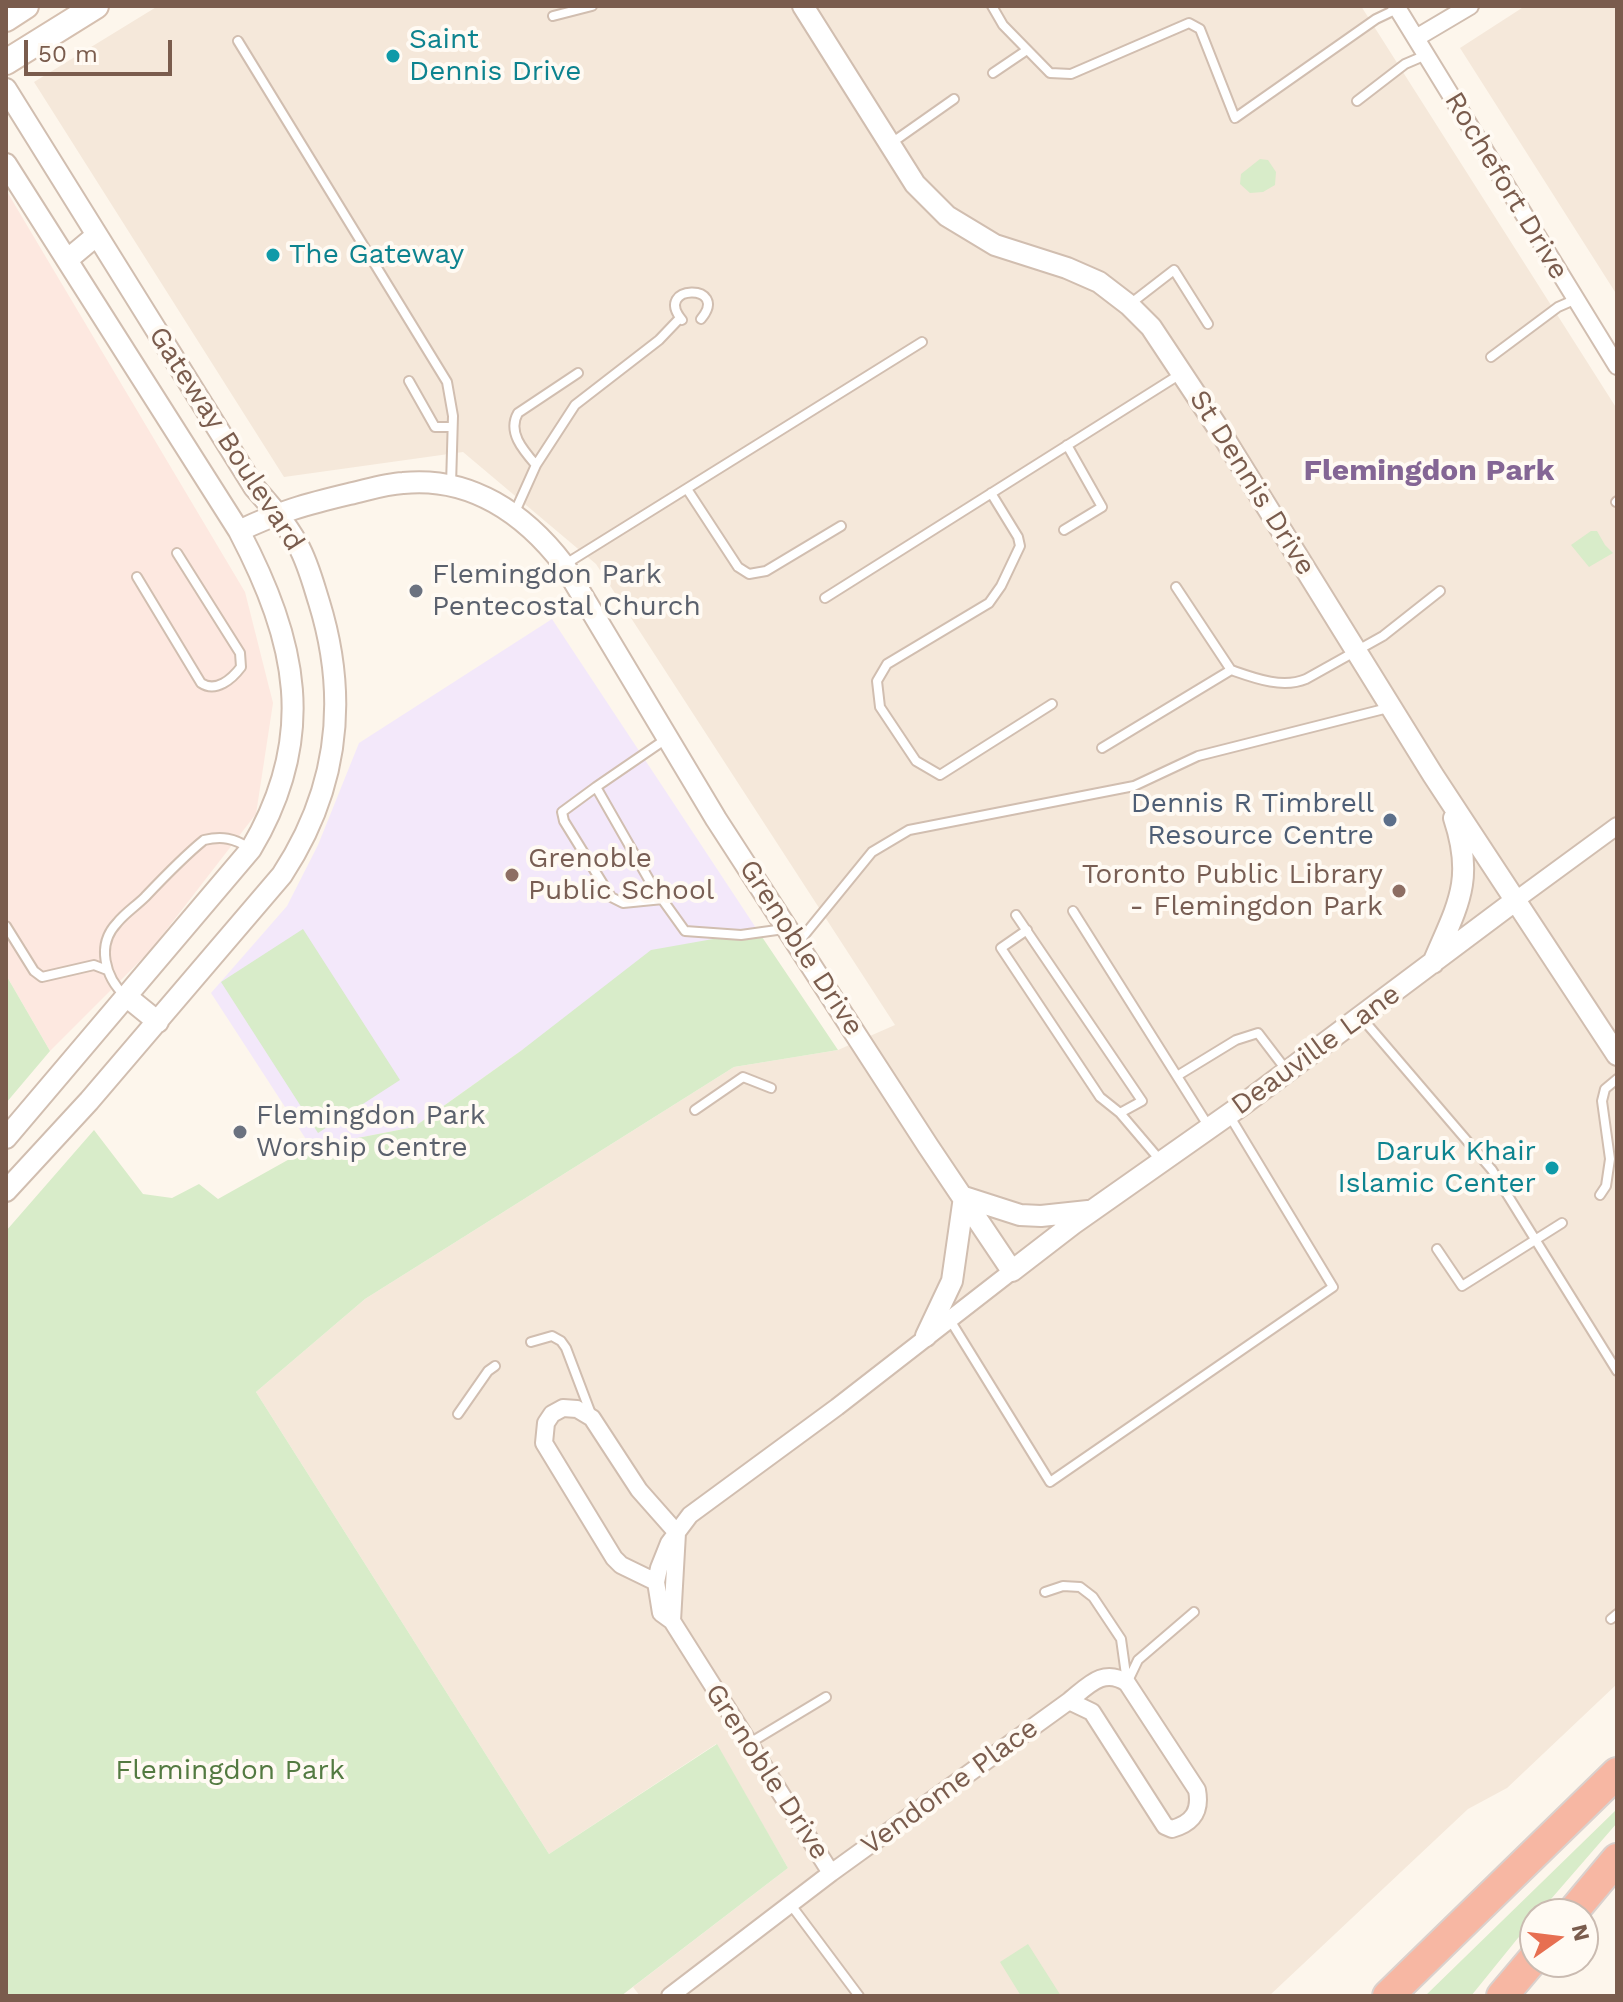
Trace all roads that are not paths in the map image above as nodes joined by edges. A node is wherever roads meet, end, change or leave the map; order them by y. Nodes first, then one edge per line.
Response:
1 (26, 6) edge
2 (96, 6) edge
3 (592, 6) edge
4 (803, 6) edge
5 (992, 6) edge
6 (1470, 6) edge
7 (1396, 7) edge
8 (553, 16) dead end
9 (6, 19) edge
10 (1416, 38) junction
11 (238, 41) dead end
12 (1027, 50) junction
13 (1426, 55) junction
14 (6, 62) edge
15 (993, 73) dead end
16 (6, 89) edge
17 (954, 99) dead end
18 (1357, 101) dead end
19 (889, 145) junction
20 (6, 164) edge
21 (97, 235) junction
22 (67, 260) junction
23 (1574, 300) junction
24 (1129, 305) junction
25 (701, 319) dead end
26 (1208, 324) dead end
27 (922, 342) dead end
28 (1491, 357) dead end
29 (1617, 366) edge
30 (1183, 372) junction
31 (578, 373) dead end
32 (409, 381) dead end
33 (452, 427) junction
34 (1067, 445) junction
35 (536, 465) junction
36 (451, 485) junction
37 (687, 489) junction
38 (991, 493) junction
39 (277, 512) junction
40 (514, 514) junction
41 (841, 526) dead end
42 (1064, 530) dead end
43 (239, 531) junction
44 (177, 553) dead end
45 (564, 565) junction
46 (137, 577) dead end
47 (1176, 587) dead end
48 (1440, 591) dead end
49 (825, 598) dead end
50 (1356, 650) junction
51 (1231, 670) junction
52 (1052, 704) dead end
53 (1393, 707) junction
54 (667, 739) junction
55 (1102, 748) dead end
56 (1433, 775) junction
57 (596, 787) junction
58 (1617, 826) edge
59 (251, 849) junction
60 (663, 899) junction
61 (1516, 900) junction
62 (1073, 911) dead end
63 (1016, 915) dead end
64 (6, 926) edge
65 (1027, 930) junction
66 (793, 936) junction
67 (1433, 964) junction
68 (107, 970) junction
69 (126, 996) junction
70 (1361, 1017) junction
71 (158, 1022) junction
72 (1617, 1055) edge
73 (1287, 1072) junction
74 (1177, 1076) junction
75 (1617, 1079) edge
76 (771, 1088) dead end
77 (695, 1110) dead end
78 (1120, 1113) junction
79 (1228, 1114) junction
80 (1210, 1128) junction
81 (6, 1138) edge
82 (1161, 1162) junction
83 (6, 1191) edge
84 (1600, 1195) dead end
85 (964, 1197) junction
86 (1092, 1210) junction
87 (1562, 1223) dead end
88 (1536, 1240) junction
89 (1437, 1249) dead end
90 (1012, 1271) junction
91 (948, 1318) junction
92 (926, 1336) junction
93 (531, 1342) dead end
94 (495, 1366) dead end
95 (1617, 1371) edge
96 (458, 1414) dead end
97 (592, 1418) junction
98 (677, 1533) junction
99 (656, 1582) junction
100 (1045, 1592) dead end
101 (1194, 1612) dead end
102 (672, 1621) junction
103 (1127, 1683) junction
104 (826, 1697) dead end
105 (1069, 1701) junction
106 (748, 1744) junction
107 (1617, 1773) edge
108 (1617, 1859) edge
109 (831, 1873) junction
110 (1584, 1898) edge
111 (791, 1905) junction
112 (1519, 1976) edge
113 (670, 1996) edge
114 (859, 1996) edge
115 (1388, 1996) edge
116 (1502, 1996) edge

1 - 9 main road
2 - 14 main road
3 - 8 lane
4 - 19 street, St Dennis Drive
5 - 12 lane
6 - 10 street
7 - 10 street, Rochefort Drive
7 - 12 lane
10 - 13 street, Rochefort Drive
11 - 33 lane
12 - 15 lane
13 - 18 lane
13 - 23 street, Rochefort Drive
16 - 21 street, Gateway Boulevard
17 - 19 lane
19 - 24 street, St Dennis Drive
20 - 22 street, Gateway Boulevard
21 - 22 street
21 - 39 street, Gateway Boulevard
22 - 43 street, Gateway Boulevard
23 - 28 lane
23 - 29 street, Rochefort Drive
24 - 26 lane
24 - 30 street, St Dennis Drive
25 - 35 lane
27 - 37 lane
30 - 34 lane
30 - 50 street, St Dennis Drive
31 - 35 lane
32 - 33 lane
33 - 36 lane
34 - 38 lane
34 - 42 lane
35 - 40 lane
36 - 39 street, Grenoble Drive
36 - 40 street, Grenoble Drive
37 - 41 lane
37 - 45 lane
38 - 49 lane
38 - 52 lane
39 - 43 street, Grenoble Drive
39 - 71 street, Gateway Boulevard
40 - 45 street, Grenoble Drive
43 - 59 street, Gateway Boulevard
44 - 46 lane
45 - 54 street, Grenoble Drive
47 - 51 lane
48 - 50 lane
50 - 51 lane
50 - 53 street, St Dennis Drive
51 - 55 lane
53 - 56 street, St Dennis Drive
53 - 66 lane
54 - 57 lane
54 - 66 street, Grenoble Drive
56 - 61 street, St Dennis Drive
56 - 67 street
57 - 60 lane
57 - 60 lane
58 - 61 street, Deauville Lane
59 - 68 lane
59 - 69 street, Gateway Boulevard
60 - 66 lane
61 - 67 street, Deauville Lane
61 - 72 street, St Dennis Drive
62 - 74 lane
63 - 65 lane
64 - 68 lane
65 - 78 lane
65 - 78 lane
66 - 85 street, Grenoble Drive
67 - 70 street, Deauville Lane
68 - 69 lane
69 - 71 street
69 - 81 street, Gateway Boulevard
70 - 73 street, Deauville Lane
70 - 88 lane
71 - 83 street, Gateway Boulevard
73 - 74 lane
73 - 79 street, Deauville Lane
74 - 80 lane
75 - 84 lane
76 - 77 lane
78 - 82 lane
79 - 80 street, Deauville Lane
79 - 91 lane
80 - 82 street, Deauville Lane
82 - 86 street, Deauville Lane
85 - 86 street
85 - 90 street, Grenoble Drive
85 - 92 street
86 - 90 street, Deauville Lane
87 - 88 lane
88 - 89 lane
88 - 95 lane
90 - 91 street
91 - 92 street
92 - 98 street
93 - 97 lane
94 - 96 lane
97 - 98 street
97 - 99 street
98 - 99 street
98 - 102 street
99 - 102 street, Grenoble Drive
100 - 103 lane
101 - 103 lane
102 - 106 street, Grenoble Drive
103 - 105 street, Vendome Place
103 - 105 street, Vendome Place
104 - 106 lane
105 - 109 street, Vendome Place
106 - 109 street, Grenoble Drive
107 - 115 highway
108 - 110 highway
109 - 111 street, Grenoble Drive
111 - 113 street, Grenoble Drive
111 - 114 lane
112 - 116 highway

